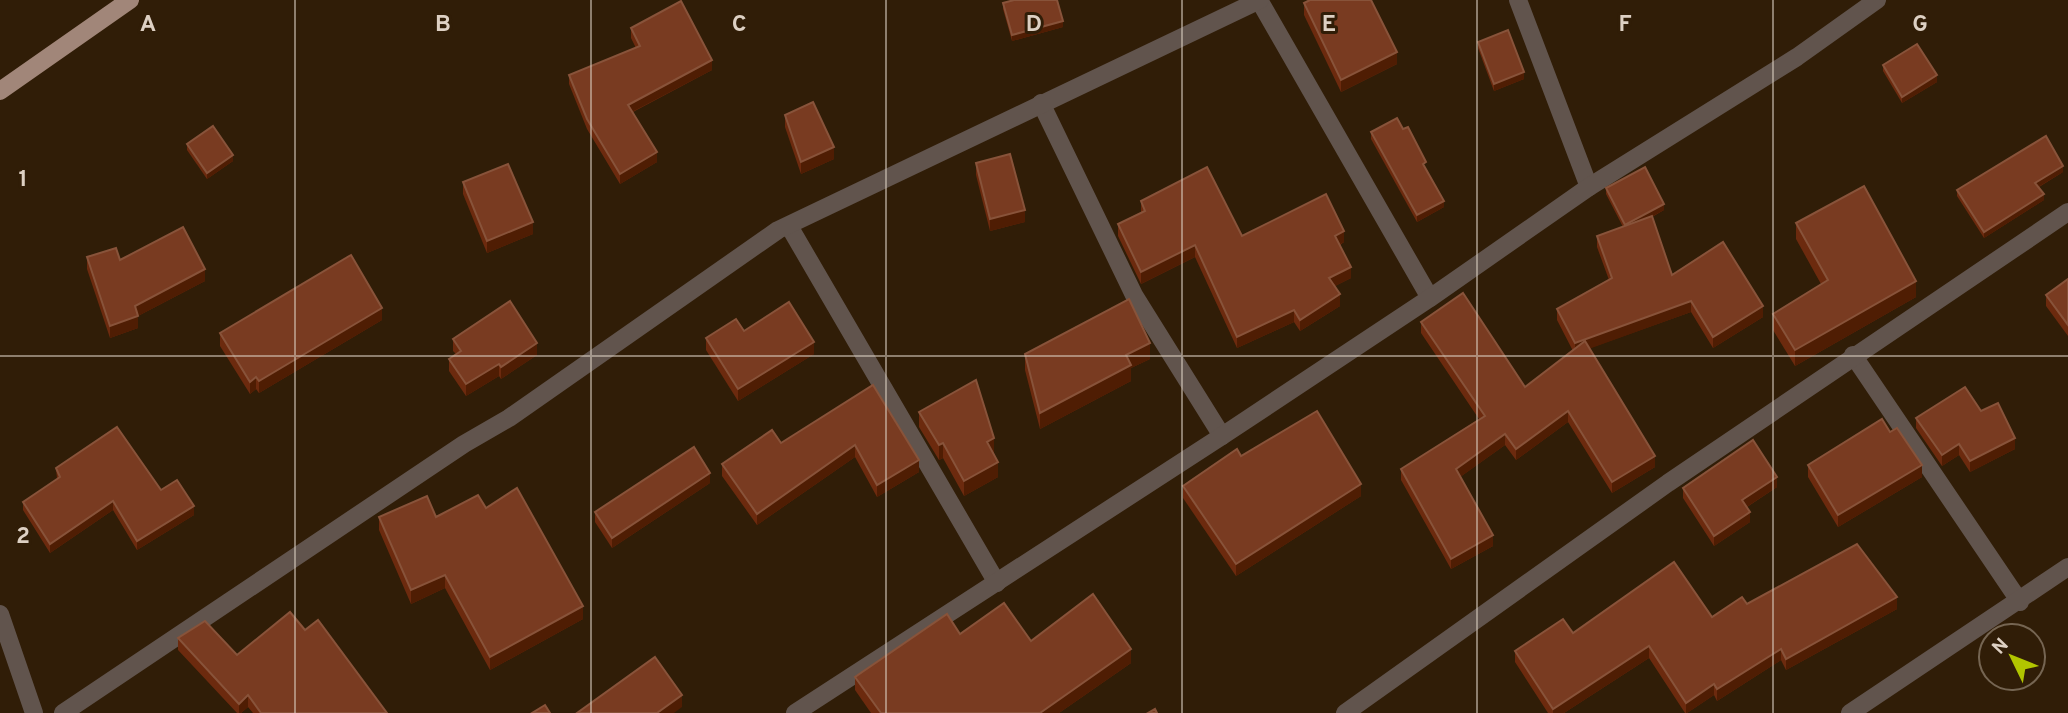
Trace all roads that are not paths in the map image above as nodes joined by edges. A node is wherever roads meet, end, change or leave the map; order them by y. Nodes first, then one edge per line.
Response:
1 (130, 0) edge
2 (1259, 0) edge
3 (1518, 0) edge
4 (1877, 0) edge
5 (0, 91) edge
6 (1041, 103) junction
7 (1589, 187) junction
8 (2068, 212) edge
9 (789, 226) junction
10 (1430, 298) junction
11 (1853, 355) junction
12 (1222, 436) junction
13 (2068, 567) edge
14 (997, 583) junction
15 (2020, 601) junction
16 (0, 614) edge
17 (34, 713) edge
18 (63, 713) edge
19 (795, 713) edge
20 (1345, 713) edge
21 (1850, 713) edge

1 - 5 main road
2 - 6 street
2 - 10 street
3 - 7 street
4 - 7 street
6 - 9 street
6 - 12 street
7 - 10 street
8 - 11 street
9 - 14 street
9 - 18 street
10 - 12 street
11 - 15 street
11 - 20 street
12 - 14 street
13 - 15 street
14 - 19 street
15 - 21 street
16 - 17 street

